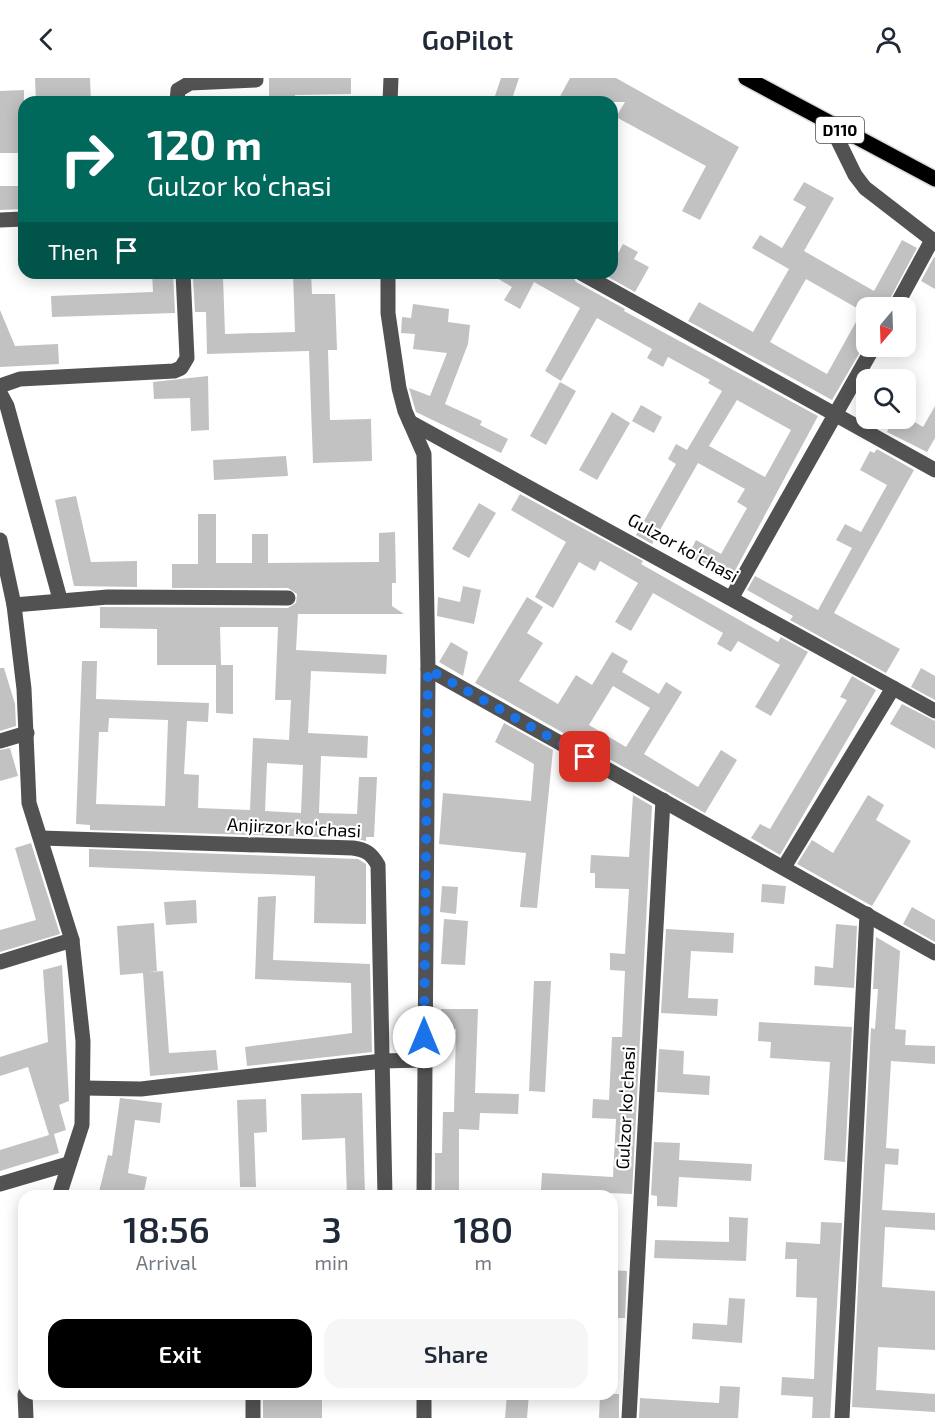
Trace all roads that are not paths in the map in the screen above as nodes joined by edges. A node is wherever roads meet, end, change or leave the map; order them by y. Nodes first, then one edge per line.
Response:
1 (391, 78) edge
2 (746, 78) edge
3 (256, 80) dead end
4 (178, 96) edge
5 (390, 96) edge
6 (830, 124) junction
7 (935, 179) edge
8 (18, 219) edge
9 (0, 220) edge
10 (933, 241) edge
11 (183, 279) edge
12 (388, 279) edge
13 (591, 279) edge
14 (901, 297) edge
15 (868, 357) edge
16 (0, 386) edge
17 (0, 393) edge
18 (837, 415) junction
19 (410, 422) junction
20 (935, 470) edge
21 (0, 540) edge
22 (732, 597) junction
23 (288, 598) dead end
24 (60, 599) junction
25 (14, 605) junction
26 (428, 669) junction
27 (893, 688) junction
28 (935, 711) edge
29 (27, 733) junction
30 (0, 741) edge
31 (663, 800) junction
32 (41, 838) junction
33 (784, 867) junction
34 (867, 914) junction
35 (72, 940) junction
36 (935, 953) edge
37 (0, 962) edge
38 (424, 1060) junction
39 (382, 1061) junction
40 (84, 1088) junction
41 (68, 1164) junction
42 (0, 1184) edge
43 (61, 1190) edge
44 (385, 1190) edge
45 (424, 1190) edge
46 (25, 1400) edge
47 (253, 1400) edge
48 (423, 1400) edge
49 (26, 1418) edge
50 (253, 1418) edge
51 (423, 1418) edge
52 (629, 1418) edge
53 (842, 1418) edge

1 - 5 street
2 - 6 main road, D110
3 - 4 street
6 - 7 main road, D110
6 - 10 street
8 - 9 street
10 - 14 street
11 - 16 street
12 - 19 street
13 - 18 street
15 - 18 street
17 - 24 street
18 - 20 street
18 - 22 street
19 - 22 street, Gulzor koʻchasi
19 - 26 street
21 - 25 street
22 - 27 street, Gulzor koʻchasi
23 - 24 street
24 - 25 street
25 - 29 street
26 - 31 street
26 - 38 street
27 - 28 street, Gulzor koʻchasi
27 - 33 street
29 - 30 street
29 - 32 street
31 - 33 street
31 - 52 street, Gulzor koʻchasi
32 - 35 street
32 - 39 street, Anjirzor koʻchasi
33 - 34 street
34 - 36 street
34 - 53 street
35 - 37 street
35 - 40 street
38 - 39 street
38 - 45 street
39 - 40 street
39 - 44 street, Anjirzor koʻchasi
40 - 41 street
41 - 42 street
41 - 43 street
46 - 49 street
47 - 50 street
48 - 51 street

